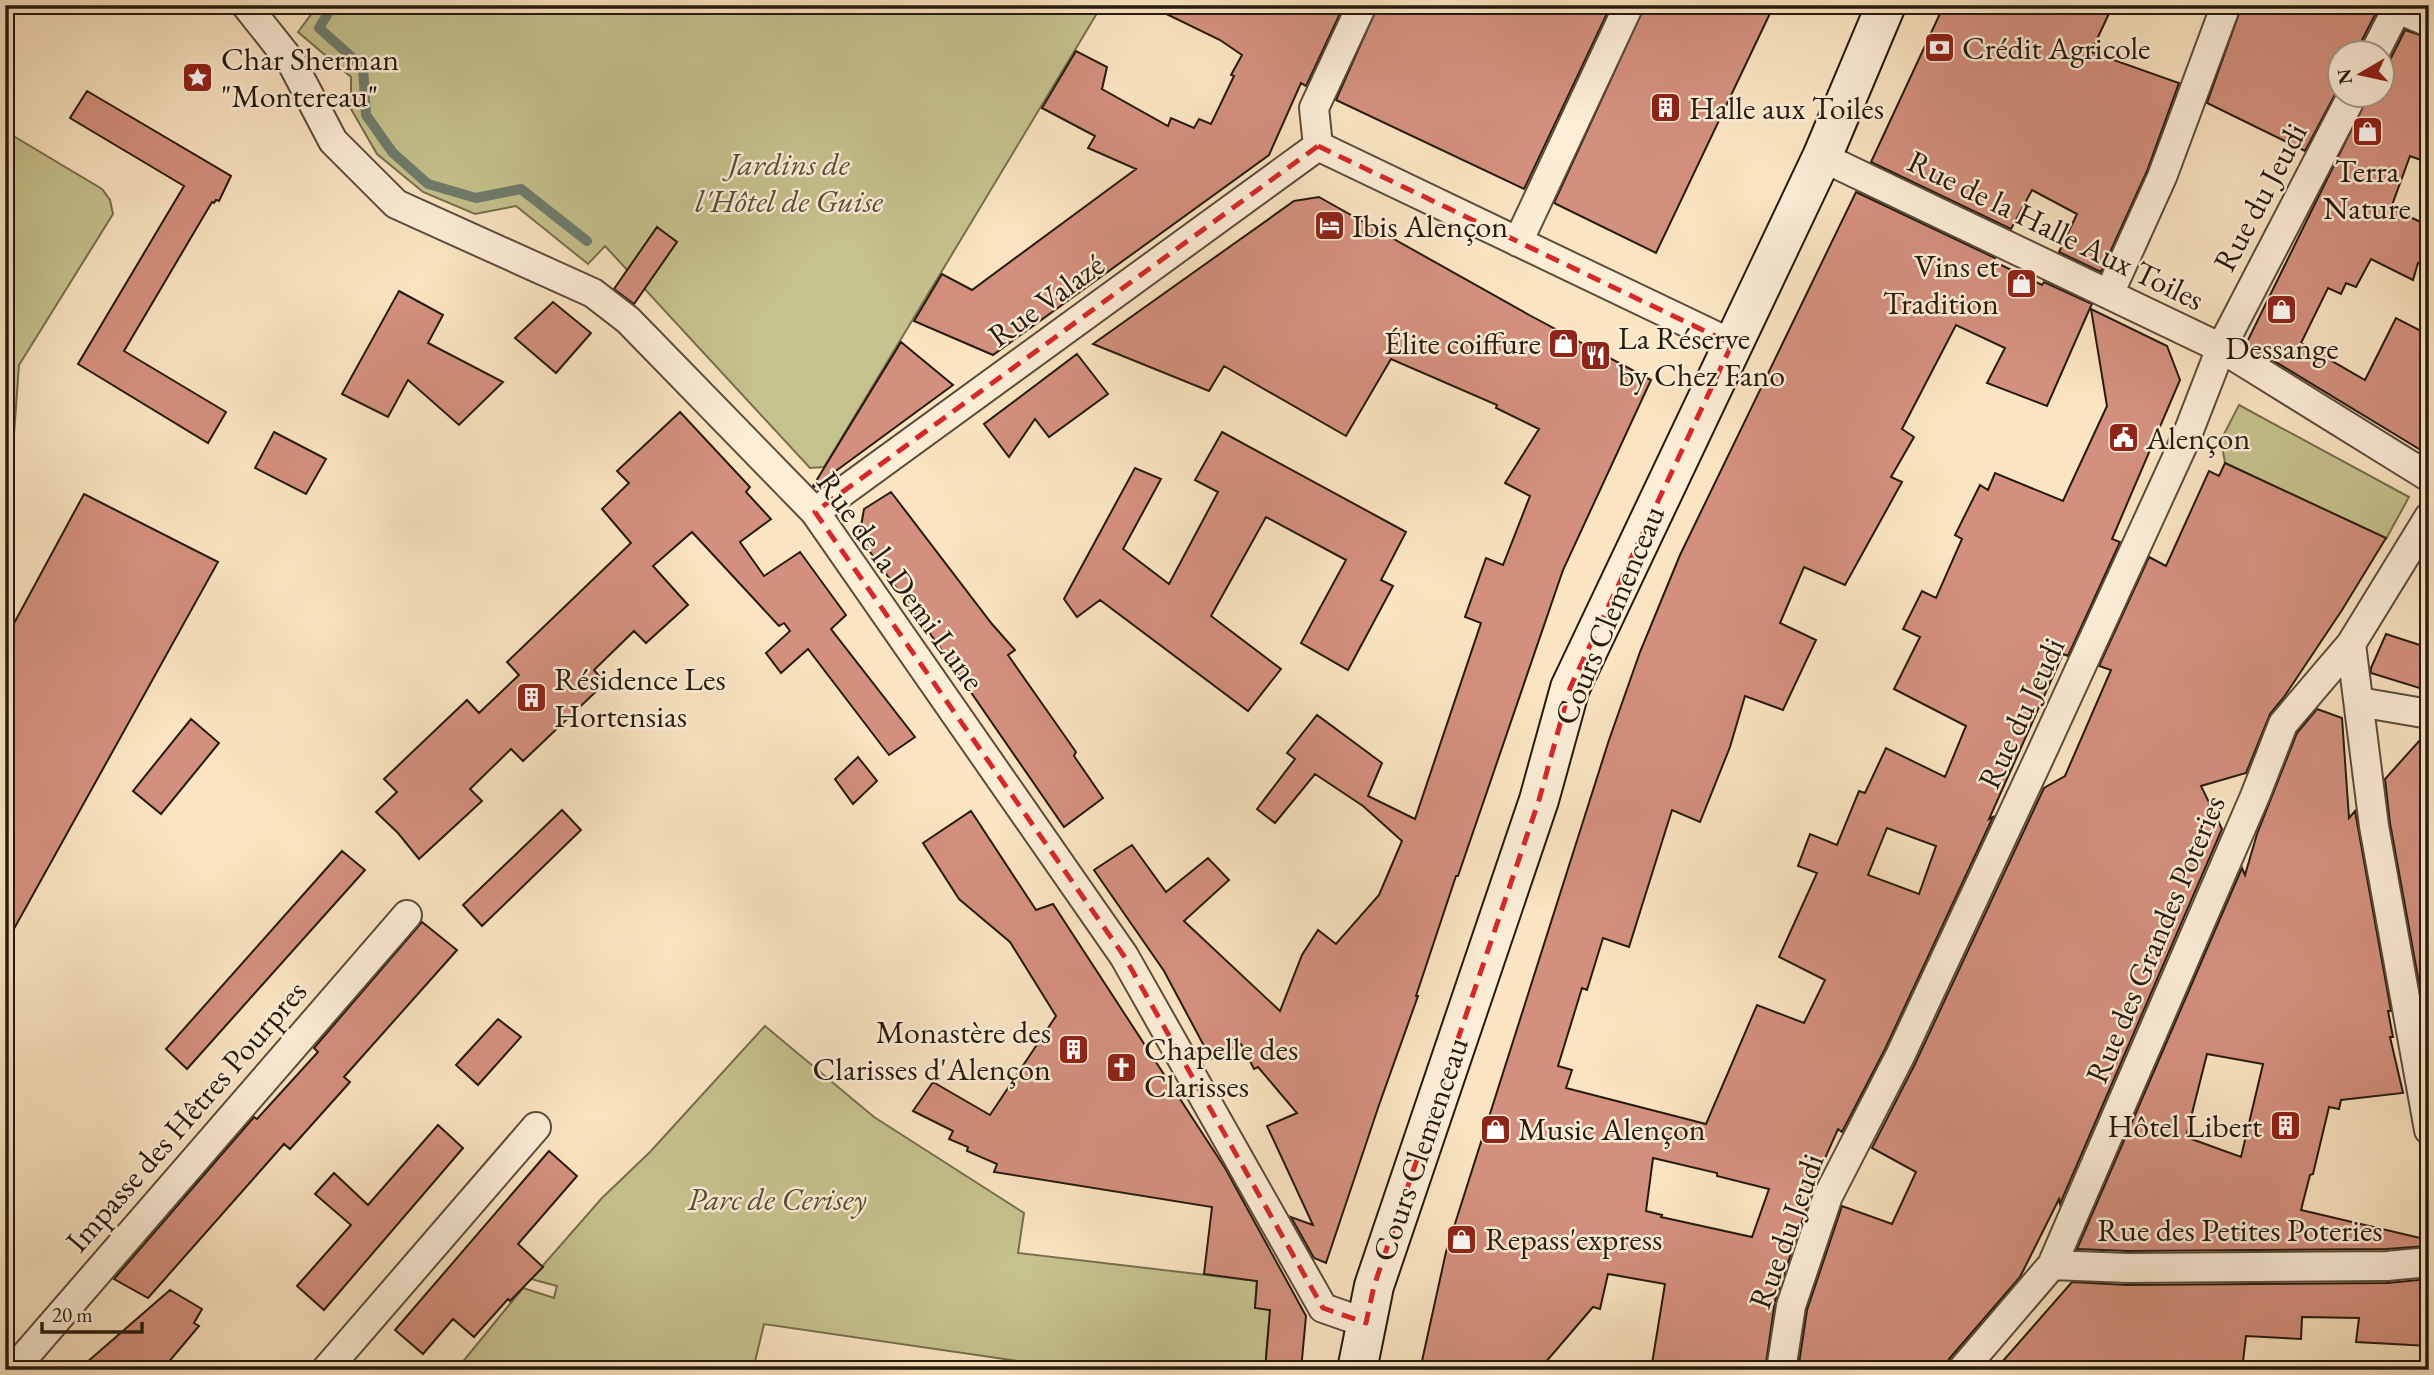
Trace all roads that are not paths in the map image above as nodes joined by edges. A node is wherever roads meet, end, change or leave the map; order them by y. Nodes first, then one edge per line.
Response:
1 (246, 5) edge
2 (1362, 5) edge
3 (1629, 5) edge
4 (1886, 5) edge
5 (2227, 5) edge
6 (2399, 7) edge
7 (2429, 22) edge
8 (2382, 38) edge
9 (2346, 108) edge
10 (1318, 146) junction
11 (1822, 157) junction
12 (1518, 242) junction
13 (2109, 294) junction
14 (1732, 344) junction
15 (2221, 348) junction
16 (2429, 477) edge
17 (815, 512) junction
18 (2429, 517) edge
19 (2351, 644) junction
20 (2360, 702) junction
21 (2429, 715) edge
22 (407, 915) dead end
23 (536, 1127) dead end
24 (2429, 1129) edge
25 (2429, 1262) edge
26 (2052, 1265) junction
27 (1366, 1323) junction
28 (19, 1363) edge
29 (326, 1370) edge
30 (1357, 1370) edge
31 (1781, 1370) edge
32 (1962, 1370) edge

1 - 17 street, Rue de la Demi Lune
2 - 10 street
3 - 12 street
4 - 11 street, Cours Clemenceau
5 - 13 street
6 - 7 street
6 - 8 street
9 - 15 street, Rue du Jeudi
10 - 12 street
10 - 17 street, Rue Valazé
11 - 13 street, Rue de la Halle Aux Toiles
11 - 14 street, Cours Clemenceau
12 - 14 street
13 - 15 street, Rue de la Halle Aux Toiles
14 - 27 street, Cours Clemenceau
15 - 16 street, Rue de la Halle Aux Toiles
15 - 31 street, Rue du Jeudi
17 - 27 street, Rue de la Demi Lune
18 - 19 street, Rue des Grandes Poteries
19 - 20 street
19 - 26 street, Rue des Grandes Poteries
20 - 21 street
20 - 24 street
22 - 28 street, Impasse des Hêtres Pourpres
23 - 29 street
25 - 26 street, Rue des Petites Poteries
26 - 32 street, Rue des Grandes Poteries
27 - 30 street, Cours Clemenceau

